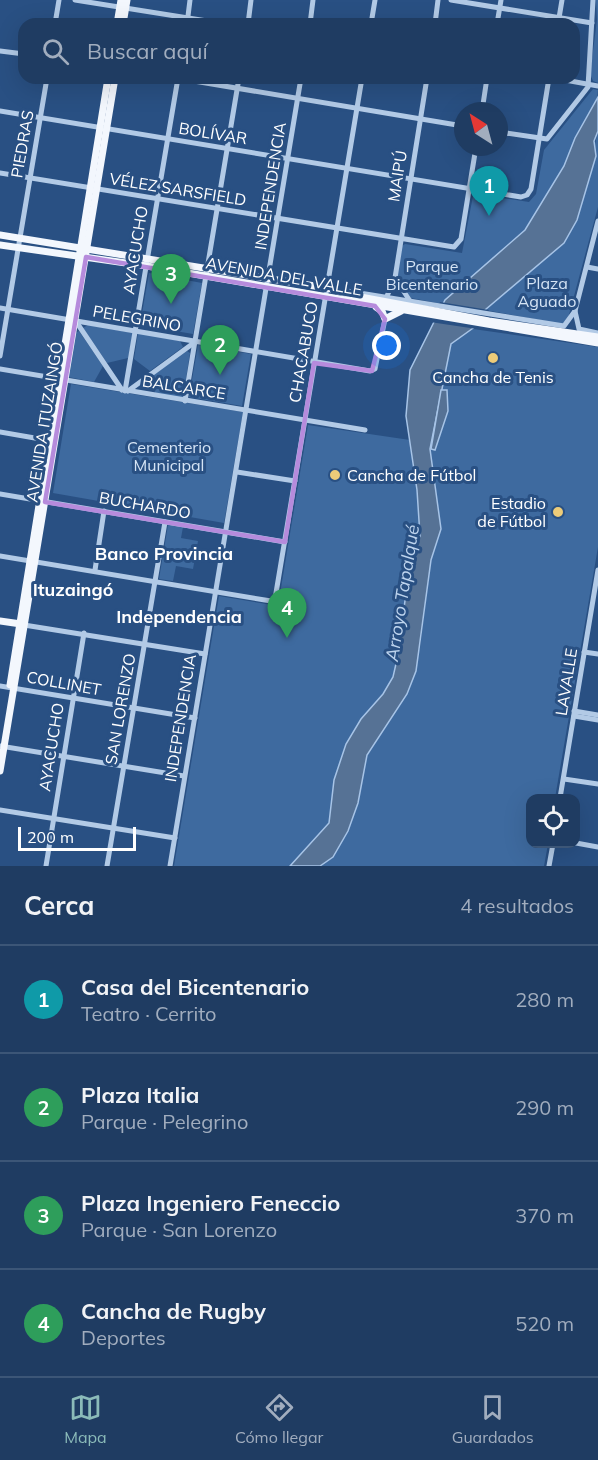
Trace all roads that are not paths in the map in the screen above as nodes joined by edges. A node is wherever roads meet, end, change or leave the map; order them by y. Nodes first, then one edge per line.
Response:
1 (59, 0) edge
2 (75, 0) edge
3 (190, 0) edge
4 (251, 0) edge
5 (314, 0) edge
6 (375, 0) edge
7 (438, 0) edge
8 (451, 0) edge
9 (501, 0) edge
10 (562, 0) edge
11 (593, 0) edge
12 (123, 3) edge
13 (500, 8) junction
14 (56, 18) edge
15 (119, 18) edge
16 (176, 18) edge
17 (187, 18) edge
18 (249, 18) edge
19 (311, 18) edge
20 (372, 18) edge
21 (436, 18) edge
22 (498, 18) edge
23 (545, 18) edge
24 (559, 18) edge
25 (580, 22) edge
26 (592, 23) junction
27 (0, 51) edge
28 (18, 53) edge
29 (580, 83) edge
30 (46, 84) edge
31 (107, 84) edge
32 (114, 84) edge
33 (177, 84) edge
34 (214, 84) edge
35 (238, 84) edge
36 (300, 84) edge
37 (361, 84) edge
38 (426, 84) edge
39 (486, 84) edge
40 (548, 84) edge
41 (588, 84) junction
42 (598, 86) edge
43 (238, 88) junction
44 (298, 98) junction
45 (483, 102) edge
46 (357, 108) junction
47 (0, 111) edge
48 (40, 118) junction
49 (419, 118) junction
50 (454, 124) edge
51 (103, 129) junction
52 (508, 133) edge
53 (540, 138) junction
54 (167, 139) junction
55 (227, 148) junction
56 (474, 156) edge
57 (288, 159) junction
58 (348, 168) junction
59 (0, 173) edge
60 (29, 178) junction
61 (411, 179) junction
62 (93, 189) junction
63 (469, 189) junction
64 (158, 199) junction
65 (217, 209) junction
66 (278, 219) junction
67 (598, 222) edge
68 (338, 230) junction
69 (0, 235) edge
70 (20, 238) junction
71 (401, 238) junction
72 (0, 245) edge
73 (18, 248) junction
74 (84, 248) junction
75 (83, 257) junction
76 (148, 263) junction
77 (587, 267) junction
78 (598, 269) edge
79 (207, 272) junction
80 (394, 278) junction
81 (268, 283) junction
82 (327, 292) junction
83 (387, 296) junction
84 (410, 301) junction
85 (375, 306) junction
86 (0, 308) edge
87 (7, 309) junction
88 (401, 311) junction
89 (432, 311) junction
90 (574, 311) junction
91 (385, 319) junction
92 (72, 320) junction
93 (489, 320) junction
94 (135, 330) junction
95 (598, 335) edge
96 (195, 342) junction
97 (598, 343) edge
98 (254, 352) junction
99 (0, 356) edge
100 (314, 363) junction
101 (0, 369) edge
102 (62, 379) junction
103 (125, 390) junction
104 (185, 400) junction
105 (246, 410) junction
106 (305, 420) junction
107 (365, 430) dead end
108 (0, 432) edge
109 (52, 441) junction
110 (237, 472) junction
111 (295, 481) junction
112 (0, 494) edge
113 (42, 501) junction
114 (104, 512) junction
115 (165, 522) junction
116 (224, 532) junction
117 (285, 542) junction
118 (0, 556) edge
119 (33, 560) junction
120 (95, 570) junction
121 (598, 570) edge
122 (154, 581) junction
123 (596, 590) edge
124 (215, 591) junction
125 (0, 621) edge
126 (22, 624) junction
127 (84, 633) junction
128 (145, 643) junction
129 (584, 652) junction
130 (205, 654) junction
131 (598, 654) edge
132 (0, 686) edge
133 (11, 688) junction
134 (73, 699) junction
135 (133, 708) junction
136 (574, 713) junction
137 (598, 717) edge
138 (195, 718) junction
139 (1, 745) edge
140 (64, 756) junction
141 (123, 767) junction
142 (0, 771) edge
143 (184, 776) junction
144 (564, 778) junction
145 (598, 784) edge
146 (561, 794) edge
147 (0, 810) edge
148 (54, 818) junction
149 (114, 828) junction
150 (175, 838) junction
151 (580, 844) edge
152 (598, 847) edge
153 (552, 848) edge
154 (46, 866) edge
155 (107, 866) edge
156 (170, 866) edge
157 (549, 866) edge

1 - 14 street
2 - 12 street
3 - 17 street
4 - 18 street
5 - 19 street
6 - 20 street
7 - 21 street
8 - 13 street
9 - 13 street
10 - 24 street
11 - 26 street
12 - 15 main road
12 - 16 street
13 - 22 street
13 - 23 street
25 - 26 street
26 - 41 street
27 - 28 street
29 - 41 street
30 - 48 street, PIEDRAS
31 - 51 main road, AVENIDA ITUZAINGÓ
32 - 51 main road, AVENIDA ITUZAINGÓ
33 - 54 street, AYACUCHO
34 - 43 street
35 - 43 street
36 - 44 street, INDEPENDENCIA
37 - 46 street, CHACABUCO
38 - 49 street, MAIPÚ
39 - 45 street
40 - 53 street
41 - 42 street
41 - 53 street
43 - 44 street
43 - 55 street
44 - 46 street
44 - 57 street, INDEPENDENCIA
46 - 49 street
46 - 58 street, CHACABUCO
47 - 48 street, BOLÍVAR
48 - 51 street, BOLÍVAR
48 - 60 street, PIEDRAS
49 - 50 street
49 - 61 street, MAIPÚ
51 - 54 street, BOLÍVAR
51 - 62 main road, AVENIDA ITUZAINGÓ
52 - 53 street
53 - 63 street, BOLÍVAR
54 - 55 street, BOLÍVAR
54 - 64 street, AYACUCHO
55 - 57 street, BOLÍVAR
55 - 65 street
56 - 63 street
57 - 58 street, BOLÍVAR
57 - 66 street, INDEPENDENCIA
58 - 61 street, BOLÍVAR
58 - 68 street, CHACABUCO
59 - 60 street, VÉLEZ SARSFIELD
60 - 62 street, VÉLEZ SARSFIELD
60 - 70 street, PIEDRAS
61 - 63 street, BOLÍVAR
61 - 71 street, MAIPÚ
62 - 64 street, VÉLEZ SARSFIELD
62 - 74 main road, AVENIDA ITUZAINGÓ
63 - 71 street, VÉLEZ SARSFIELD
64 - 65 street, VÉLEZ SARSFIELD
64 - 76 street, AYACUCHO
65 - 66 street, VÉLEZ SARSFIELD
65 - 79 street
66 - 68 street, VÉLEZ SARSFIELD
66 - 81 street, INDEPENDENCIA
67 - 77 street
68 - 71 street, VÉLEZ SARSFIELD
68 - 82 street, CHACABUCO
69 - 70 main road, AVENIDA DEL VALLE
70 - 73 street, PIEDRAS
70 - 74 main road, AVENIDA DEL VALLE
71 - 80 street, MAIPÚ
72 - 73 main road, AVENIDA DEL VALLE
73 - 75 main road, AVENIDA DEL VALLE
73 - 87 street, PIEDRAS
74 - 75 main road, AVENIDA ITUZAINGÓ
74 - 76 main road, AVENIDA DEL VALLE
75 - 76 main road, AVENIDA DEL VALLE
75 - 92 main road, AVENIDA ITUZAINGÓ
76 - 79 main road, AVENIDA DEL VALLE
76 - 94 street, AYACUCHO
77 - 78 street
77 - 90 street
79 - 81 main road, AVENIDA DEL VALLE
79 - 96 street
80 - 83 street, MAIPÚ
80 - 84 street
81 - 82 main road, AVENIDA DEL VALLE
81 - 98 street, INDEPENDENCIA
82 - 83 street, AVENIDA DEL VALLE
82 - 85 main road, AVENIDA DEL VALLE
82 - 89 main road, AVENIDA DEL VALLE
82 - 100 street, CHACABUCO
83 - 84 street, AVENIDA DEL VALLE
84 - 89 street, AVENIDA DEL VALLE
85 - 88 main road, AVENIDA DEL VALLE
85 - 91 main road
86 - 87 street, PELEGRINO
87 - 92 street, PELEGRINO
87 - 99 street, PIEDRAS
88 - 89 main road, AVENIDA DEL VALLE
88 - 91 main road
89 - 93 main road, AVENIDA DEL VALLE
90 - 93 street, AVENIDA DEL VALLE
90 - 95 street
91 - 100 street, PELEGRINO
92 - 94 street, PELEGRINO
92 - 102 main road, AVENIDA ITUZAINGÓ
92 - 103 street
93 - 95 main road, AVENIDA DEL VALLE
93 - 97 main road, AVENIDA DEL VALLE
94 - 96 street, PELEGRINO
94 - 103 street, AYACUCHO
96 - 98 street, PELEGRINO
96 - 103 street
96 - 104 street
98 - 100 street, PELEGRINO
98 - 105 street, INDEPENDENCIA
100 - 106 street, CHACABUCO
101 - 102 street, BALCARCE
102 - 103 street, BALCARCE
102 - 109 main road, AVENIDA ITUZAINGÓ
103 - 104 street, BALCARCE
104 - 105 street, BALCARCE
105 - 106 street, BALCARCE
105 - 110 street, INDEPENDENCIA
106 - 107 street, BALCARCE
106 - 111 street, CHACABUCO
108 - 109 street
109 - 113 main road, AVENIDA ITUZAINGÓ
110 - 111 street
110 - 116 street, INDEPENDENCIA
111 - 117 street, CHACABUCO
112 - 113 street, BUCHARDO
113 - 114 street, BUCHARDO
113 - 119 main road, AVENIDA ITUZAINGÓ
114 - 115 street, BUCHARDO
114 - 120 street
115 - 116 street, BUCHARDO
115 - 122 street, SAN LORENZO
116 - 117 street, BUCHARDO
116 - 124 street, INDEPENDENCIA
117 - 124 street, CHACABUCO
118 - 119 street
119 - 120 street
119 - 126 main road, AVENIDA ITUZAINGÓ
120 - 122 street
121 - 123 street, LAVALLE
122 - 124 street
122 - 128 street, SAN LORENZO
123 - 129 street, LAVALLE
124 - 130 street, INDEPENDENCIA
125 - 126 main road
126 - 127 street
126 - 133 main road, AVENIDA ITUZAINGÓ
127 - 128 street
127 - 134 street, AYACUCHO
128 - 130 street
128 - 135 street, SAN LORENZO
129 - 131 street
129 - 136 street, LAVALLE
130 - 138 street, INDEPENDENCIA
132 - 133 street, COLLINET
133 - 134 street, COLLINET
133 - 139 main road, AVENIDA ITUZAINGÓ
134 - 135 street, COLLINET
134 - 140 street, AYACUCHO
135 - 138 street, COLLINET
135 - 141 street, SAN LORENZO
136 - 137 street
136 - 144 street, LAVALLE
138 - 143 street, INDEPENDENCIA
139 - 140 street
139 - 142 main road, AVENIDA ITUZAINGÓ
140 - 141 street
140 - 148 street, AYACUCHO
141 - 143 street
141 - 149 street, SAN LORENZO
143 - 150 street, INDEPENDENCIA
144 - 145 street
144 - 146 street, LAVALLE
147 - 148 street
148 - 149 street
148 - 154 street, AYACUCHO
149 - 150 street
149 - 155 street, SAN LORENZO
150 - 156 street, INDEPENDENCIA
151 - 152 street
153 - 157 street

